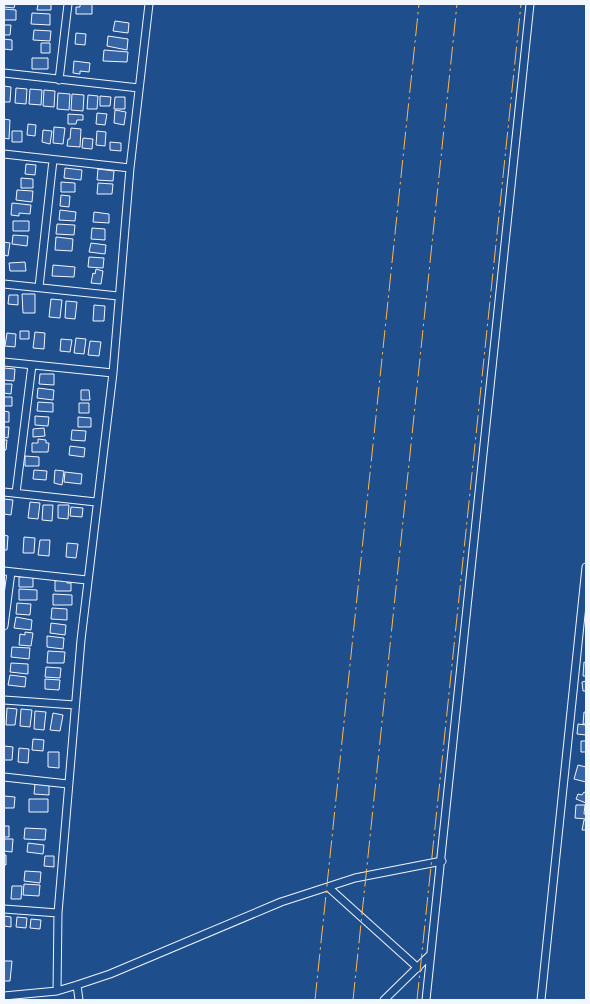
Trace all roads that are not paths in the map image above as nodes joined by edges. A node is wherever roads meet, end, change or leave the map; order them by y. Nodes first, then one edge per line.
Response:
1 (68, 4) edge
2 (149, 4) edge
3 (530, 4) edge
4 (4, 73) edge
5 (59, 80) junction
6 (139, 88) junction
7 (4, 154) edge
8 (52, 160) junction
9 (130, 168) junction
10 (4, 284) edge
11 (38, 287) junction
12 (118, 296) junction
13 (4, 362) edge
14 (32, 365) junction
15 (113, 373) junction
16 (4, 492) edge
17 (16, 493) junction
18 (96, 502) junction
19 (586, 567) edge
20 (7, 571) edge
21 (87, 580) junction
22 (4, 626) edge
23 (4, 700) edge
24 (75, 705) junction
25 (4, 777) edge
26 (68, 784) junction
27 (442, 861) junction
28 (328, 887) junction
29 (4, 908) edge
30 (58, 913) junction
31 (430, 955) junction
32 (418, 968) junction
33 (77, 985) junction
34 (57, 991) junction
35 (4, 996) edge
36 (79, 1000) edge
37 (384, 1000) edge
38 (426, 1000) edge
39 (541, 1000) edge

1 - 5 street
2 - 6 street
3 - 27 street
4 - 5 street
5 - 6 street
6 - 9 street
7 - 8 street
8 - 9 street
8 - 11 street
9 - 12 street
10 - 11 street
11 - 12 street
12 - 15 street
13 - 14 street
14 - 15 street
14 - 17 street
15 - 18 street
16 - 17 street
17 - 18 street
18 - 21 street
19 - 39 street
20 - 21 street
20 - 22 street
21 - 24 street
23 - 24 street
24 - 26 street
25 - 26 street
26 - 30 street
27 - 28 street
27 - 31 street
28 - 32 street
28 - 33 street
29 - 30 street
30 - 34 street
31 - 32 street
31 - 38 street
32 - 37 street
33 - 34 street
33 - 36 street
34 - 35 street

